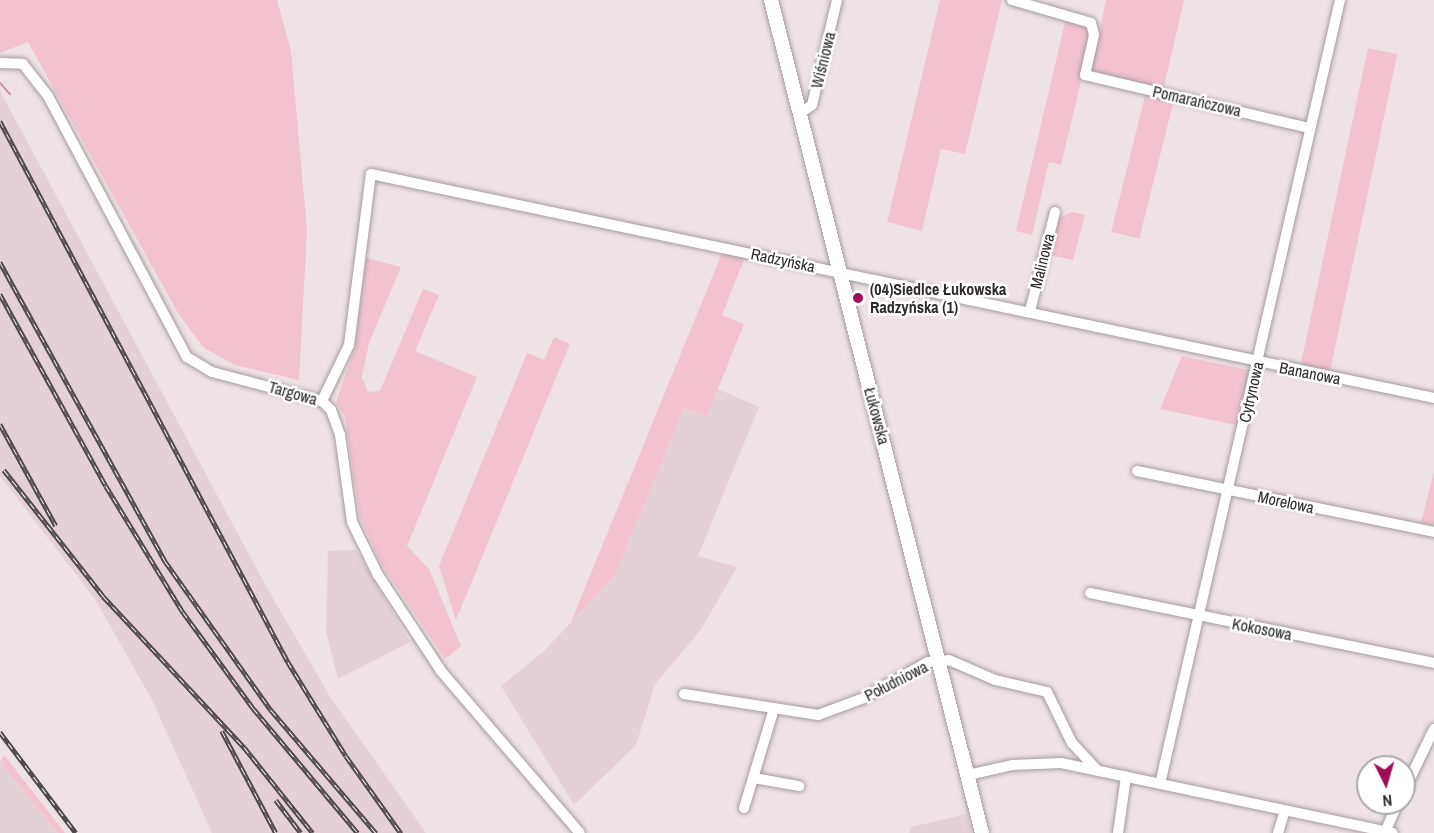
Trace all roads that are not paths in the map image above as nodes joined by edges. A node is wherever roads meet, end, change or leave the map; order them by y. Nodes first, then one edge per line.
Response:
1 (771, 0) edge
2 (837, 0) edge
3 (1012, 0) edge
4 (1340, 0) edge
5 (0, 63) edge
6 (800, 113) junction
7 (1310, 128) junction
8 (1055, 212) dead end
9 (840, 272) junction
10 (1030, 311) junction
11 (1186, 348) joint
12 (1257, 363) junction
13 (1434, 398) edge
14 (322, 400) junction
15 (1137, 471) dead end
16 (1229, 490) junction
17 (1434, 532) edge
18 (1090, 593) dead end
19 (1199, 616) junction
20 (940, 660) junction
21 (1434, 663) edge
22 (684, 694) dead end
23 (773, 712) junction
24 (1434, 729) edge
25 (1416, 766) edge
26 (1098, 771) junction
27 (968, 775) junction
28 (1126, 777) junction
29 (754, 778) junction
30 (1160, 784) junction
31 (799, 786) dead end
32 (744, 808) dead end
33 (1285, 810) junction
34 (1394, 815) edge
35 (1389, 832) edge
36 (580, 833) edge
37 (982, 833) edge
38 (1118, 833) edge
39 (1278, 833) edge

1 - 6 main road, Łukowska
2 - 6 street, Wiśniowa
3 - 7 street, Pomarańczowa
4 - 7 street, Cytrynowa
5 - 14 street, Targowa
6 - 9 main road, Łukowska
7 - 12 street, Cytrynowa
8 - 10 street, Malinowa
9 - 10 street, Radzyńska
9 - 14 street, Radzyńska
9 - 20 main road, Łukowska
10 - 11 street, Radzyńska
11 - 12 street, Bananowa
12 - 13 street, Bananowa
12 - 16 street, Cytrynowa
14 - 36 street, Targowa
15 - 16 street, Morelowa
16 - 17 street, Morelowa
16 - 19 street, Cytrynowa
18 - 19 street, Kokosowa
19 - 21 street, Kokosowa
19 - 30 street, Cytrynowa
20 - 23 street, Południowa
20 - 26 street, Południowa
20 - 27 main road, Łukowska
22 - 23 street, Południowa
23 - 29 street
24 - 25 street
26 - 27 street
26 - 28 street
27 - 37 main road, Łukowska
28 - 30 street
28 - 38 street
29 - 31 street
29 - 32 street
30 - 33 street
33 - 35 street
33 - 39 street
34 - 35 street

